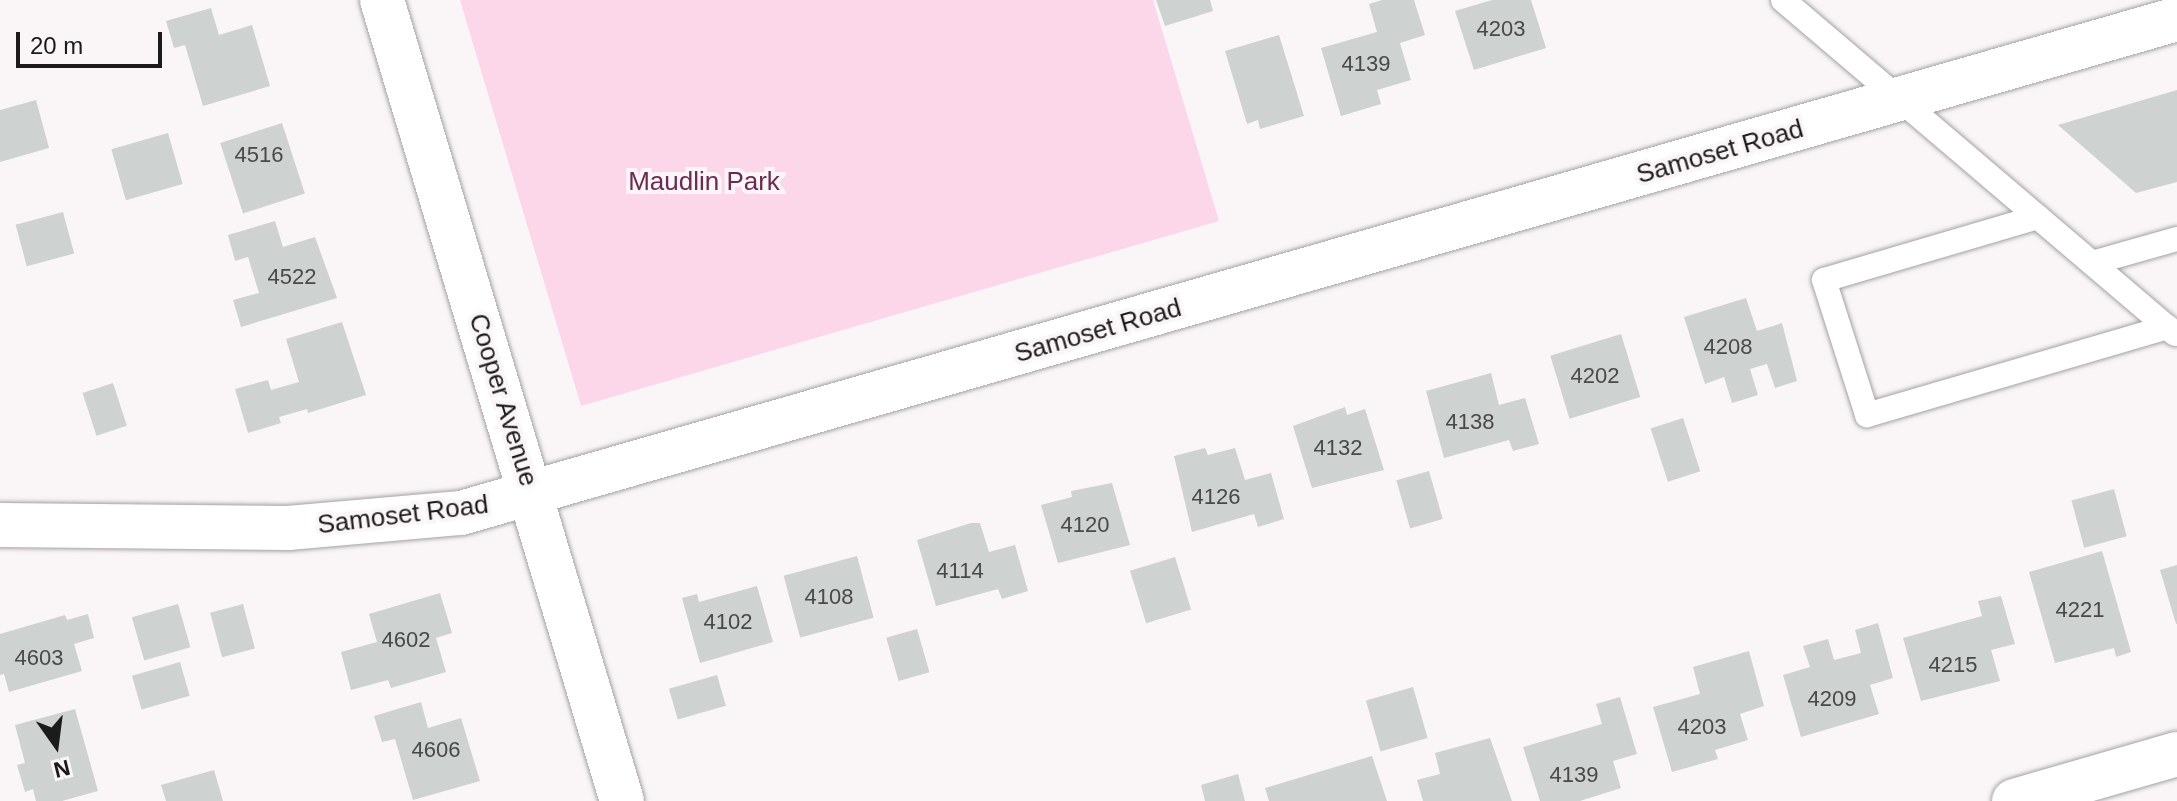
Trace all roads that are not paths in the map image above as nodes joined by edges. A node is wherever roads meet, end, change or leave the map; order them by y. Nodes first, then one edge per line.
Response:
1 (382, 0) edge
2 (1783, 0) edge
3 (2177, 19) edge
4 (1900, 100) junction
5 (2038, 217) junction
6 (2177, 239) edge
7 (2092, 263) junction
8 (2172, 331) edge
9 (532, 495) junction
10 (0, 525) edge
11 (2177, 754) edge
12 (622, 801) edge
13 (2014, 801) edge

1 - 9 street, Cooper Avenue
2 - 4 lane
3 - 4 street, Samoset Road
4 - 5 lane
4 - 9 street, Samoset Road
5 - 7 lane
5 - 8 lane
6 - 7 lane
7 - 8 lane
9 - 10 street, Samoset Road
9 - 12 street, Cooper Avenue
11 - 13 street

